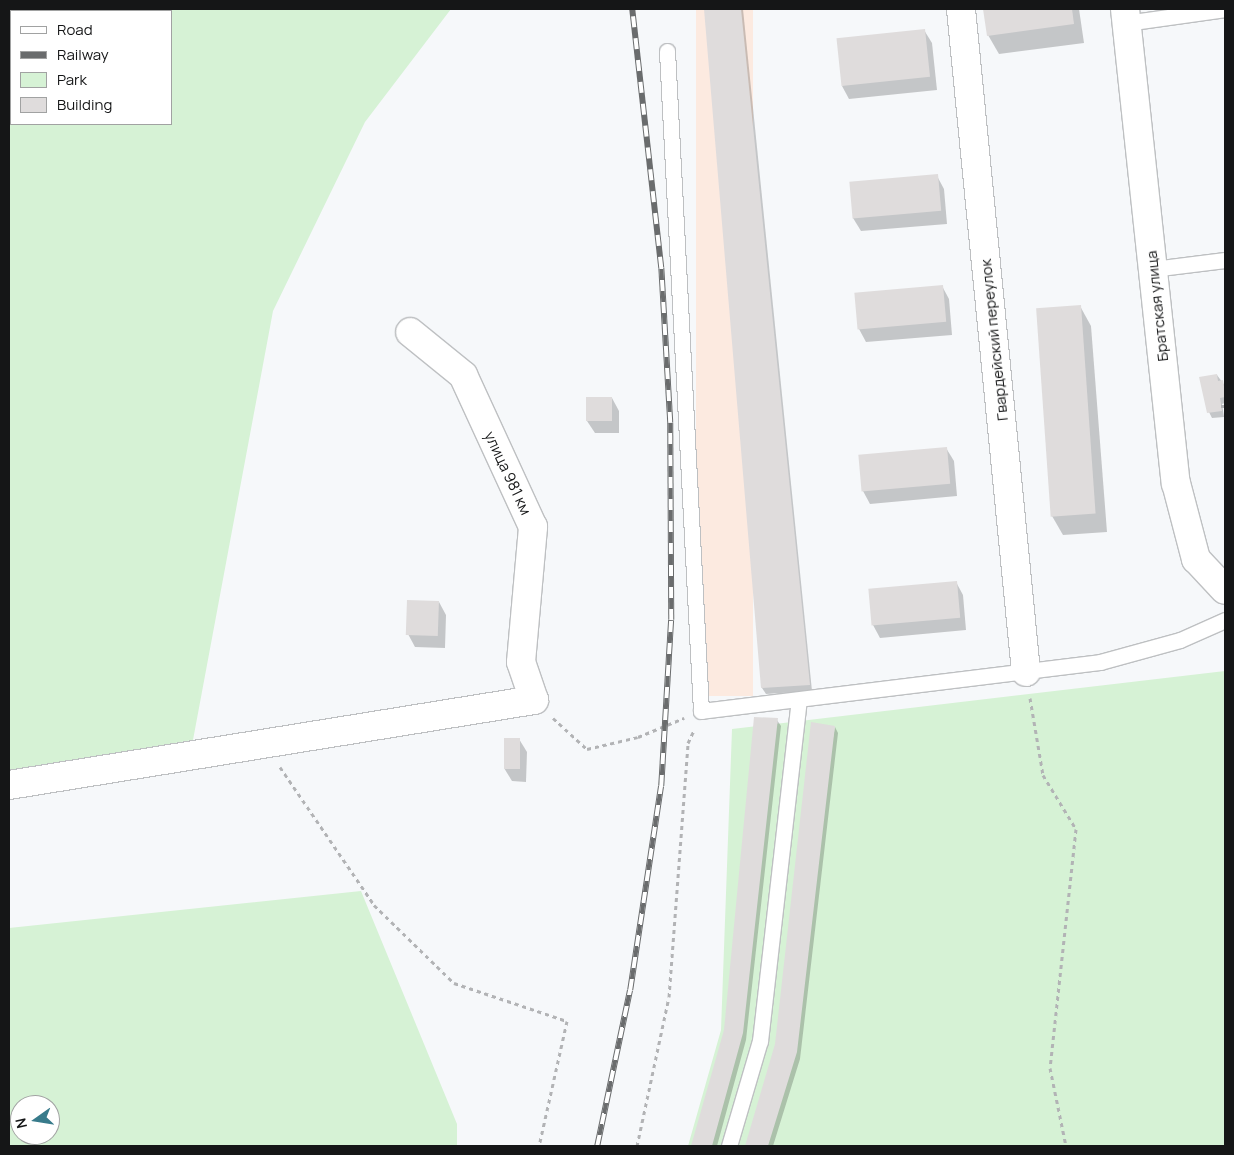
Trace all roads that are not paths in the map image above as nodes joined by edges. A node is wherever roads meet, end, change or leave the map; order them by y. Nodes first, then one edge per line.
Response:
1 (961, 9) edge
2 (1225, 9) edge
3 (1125, 16) edge
4 (667, 51) dead end
5 (1225, 260) edge
6 (1153, 269) junction
7 (410, 332) dead end
8 (1225, 590) edge
9 (1225, 620) edge
10 (1026, 672) junction
11 (799, 700) junction
12 (9, 785) edge
13 (730, 1146) edge

1 - 10 street, Гвардейский переулок
2 - 3 lane
3 - 6 street, Братская улица
4 - 11 lane
5 - 6 lane
6 - 8 street, Братская улица
7 - 12 street, улица 981 км
9 - 10 lane
10 - 11 lane
11 - 13 lane

